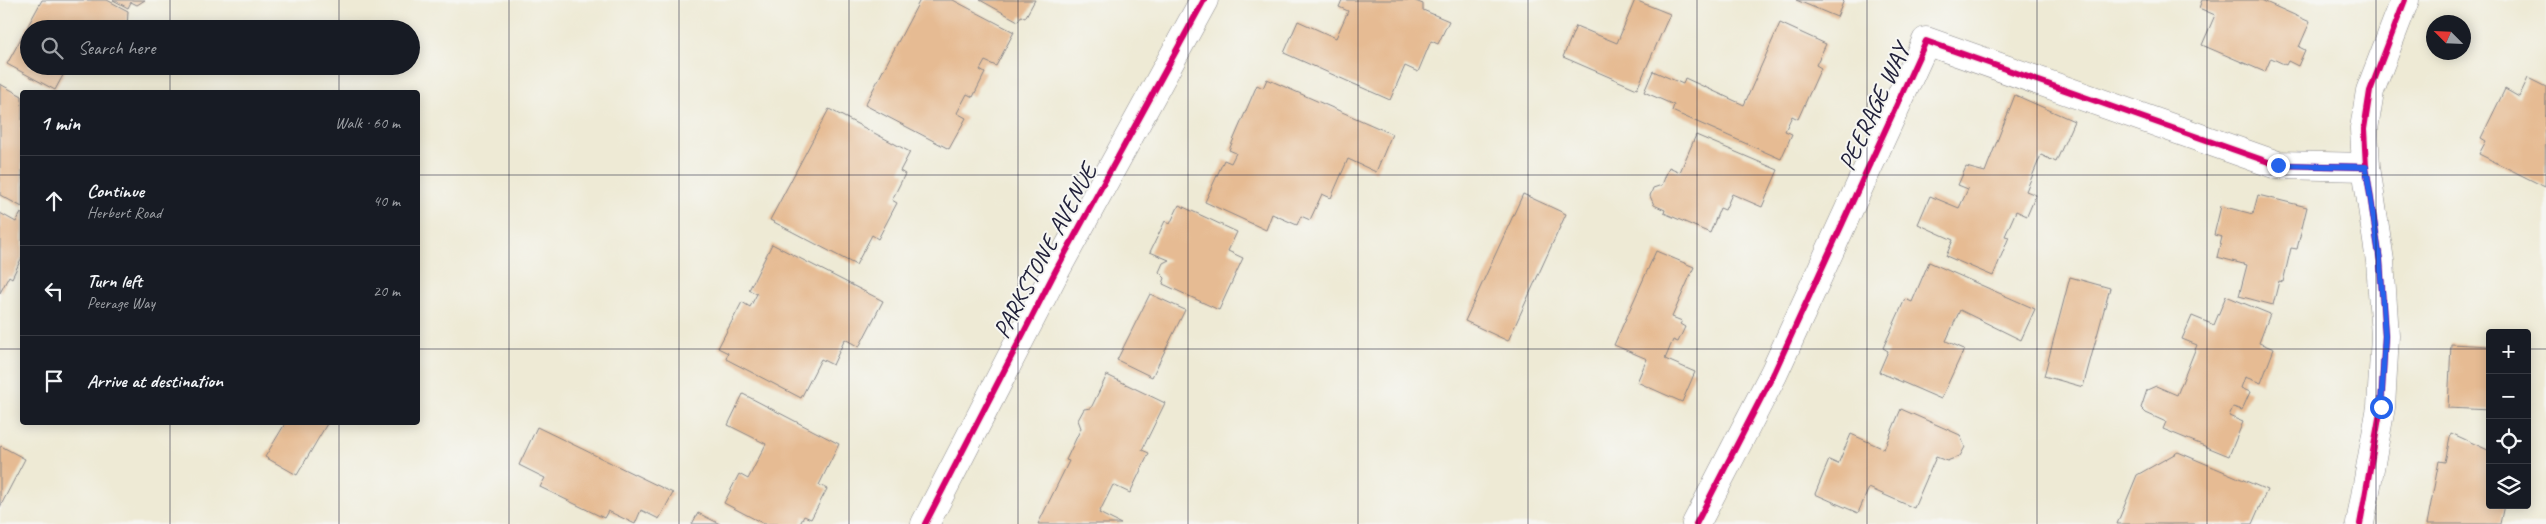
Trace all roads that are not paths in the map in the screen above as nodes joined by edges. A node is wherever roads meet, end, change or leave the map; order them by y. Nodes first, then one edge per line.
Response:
1 (1204, 0) edge
2 (2404, 0) edge
3 (2366, 167) junction
4 (925, 524) edge
5 (1696, 524) edge
6 (2360, 524) edge

1 - 4 street, PARKSTONE AVENUE
2 - 3 street
3 - 5 street, PEERAGE WAY
3 - 6 street

